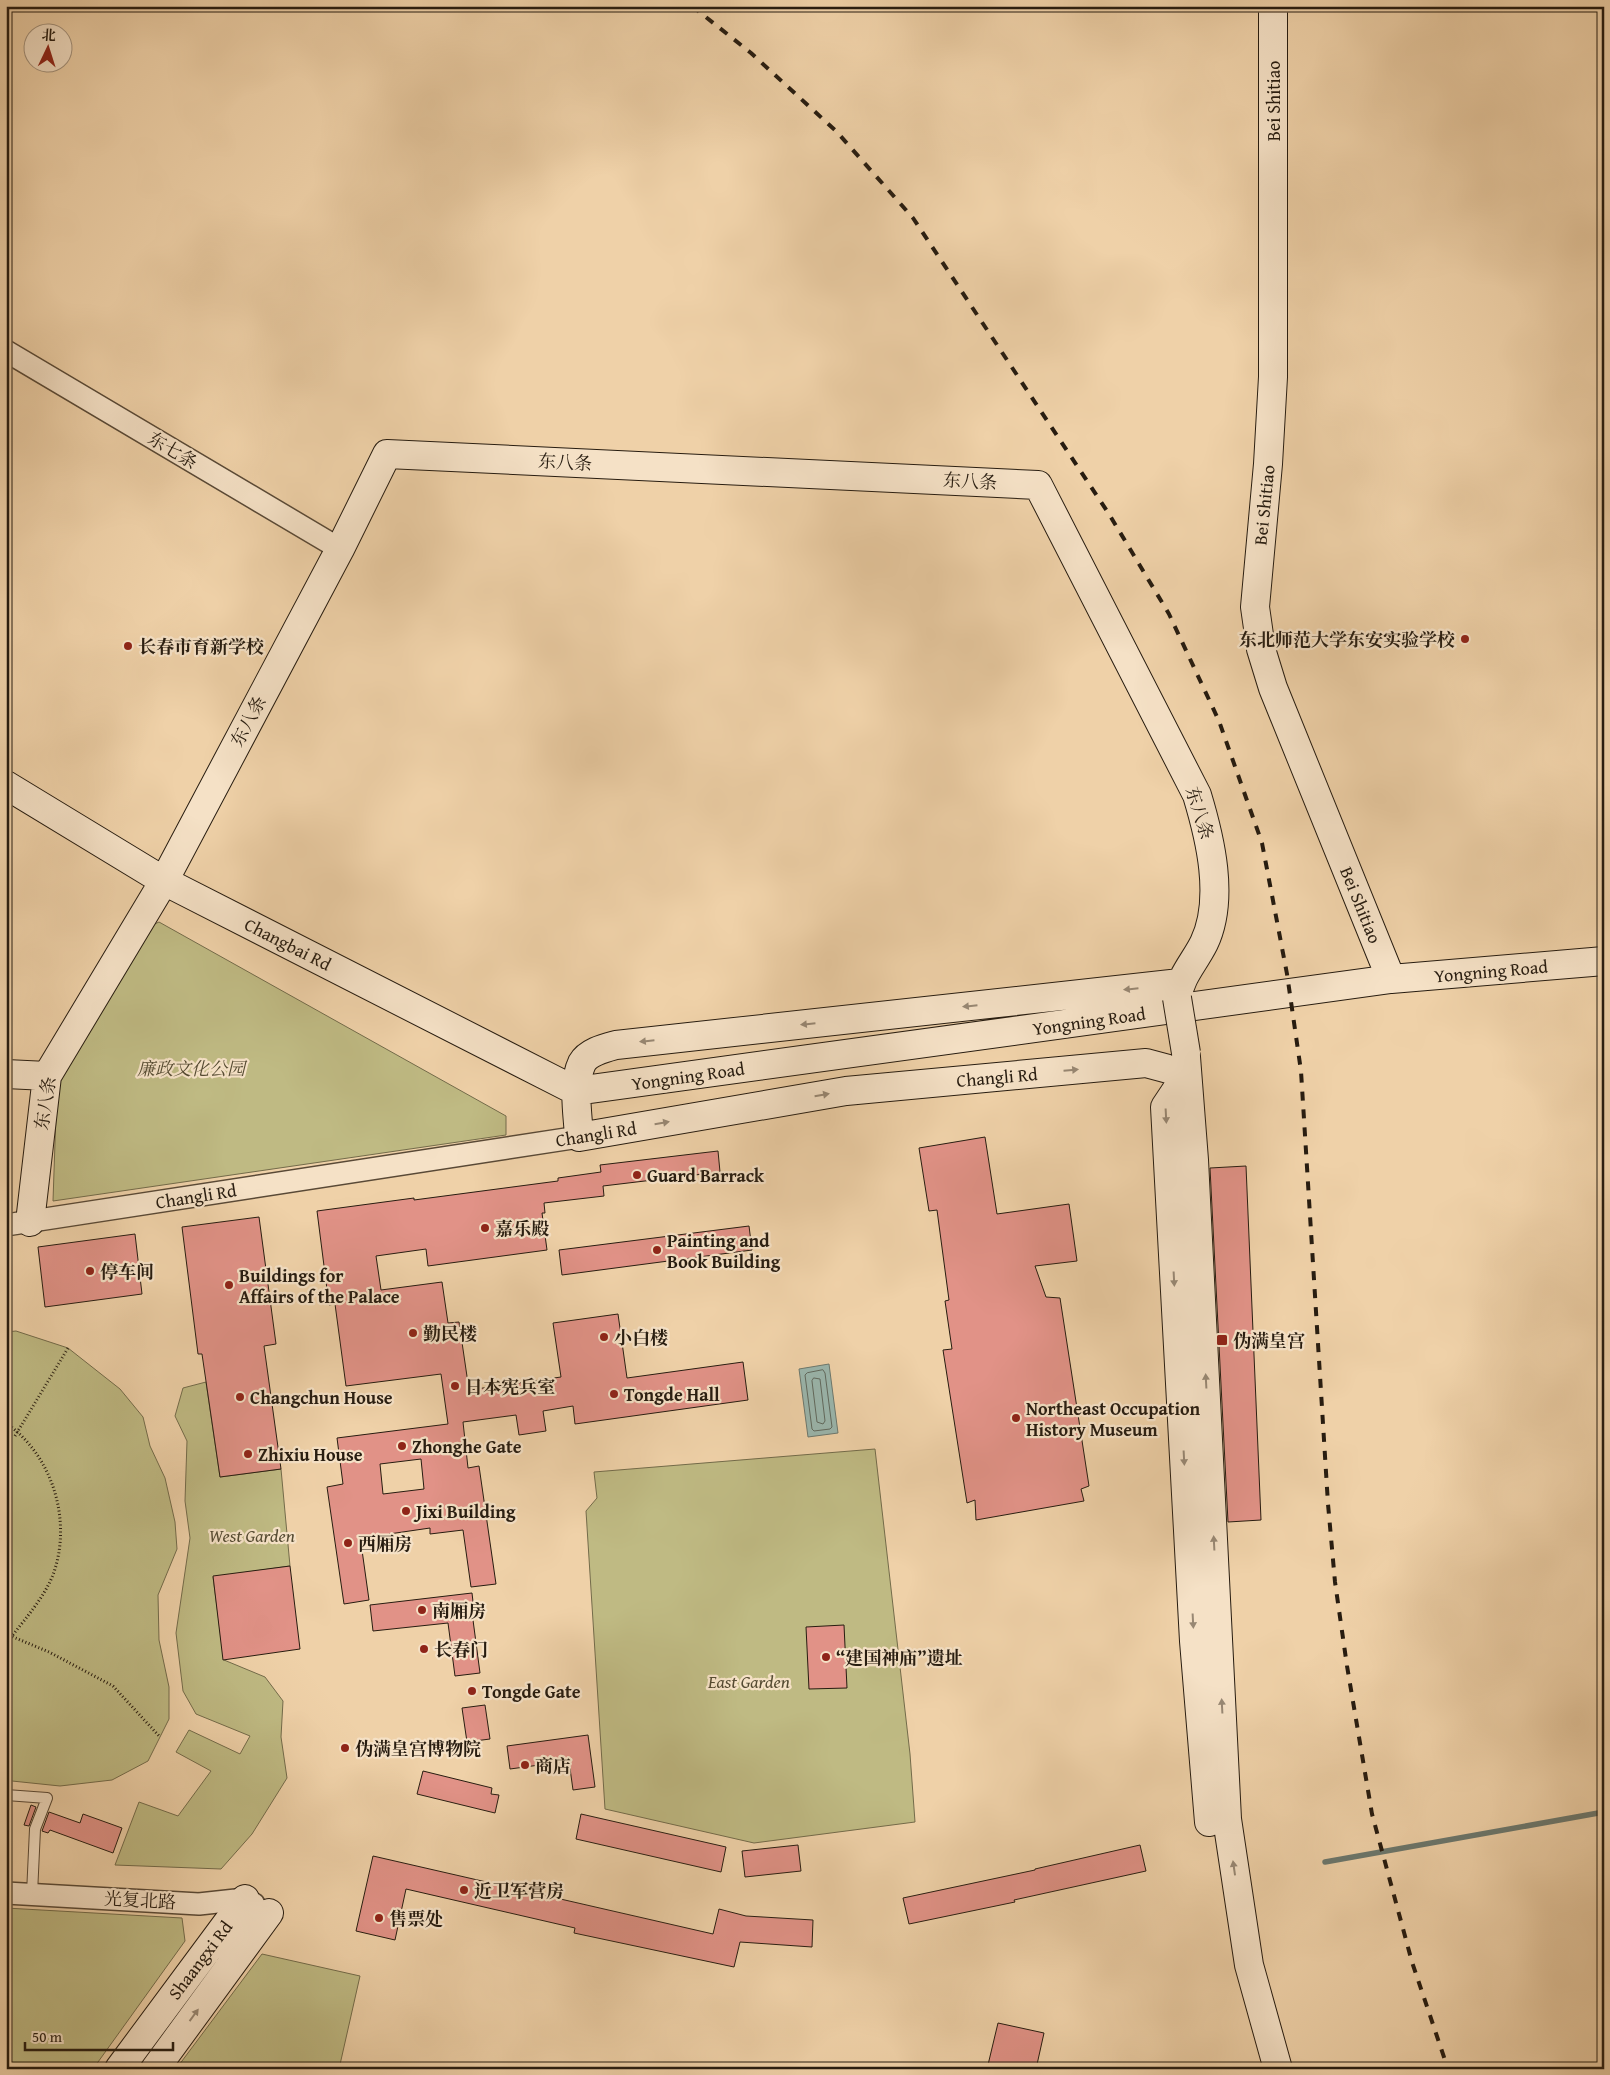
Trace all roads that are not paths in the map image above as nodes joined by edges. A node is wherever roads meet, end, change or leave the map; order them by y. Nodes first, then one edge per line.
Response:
1 (1273, 6) edge
2 (6, 351) edge
3 (340, 549) junction
4 (6, 785) edge
5 (164, 881) junction
6 (1604, 961) edge
7 (1391, 979) junction
8 (1178, 991) junction
9 (1186, 1064) junction
10 (6, 1074) edge
11 (47, 1076) junction
12 (576, 1091) junction
13 (579, 1137) junction
14 (18, 1224) edge
15 (6, 1795) edge
16 (6, 1893) edge
17 (32, 1894) junction
18 (245, 1899) junction
19 (269, 1913) joint
20 (119, 2069) edge
21 (155, 2069) edge
22 (1266, 2069) edge
23 (1278, 2069) edge

1 - 7 street, Bei Shitiao
2 - 3 street, 东七条
3 - 5 street, 东八条
3 - 8 street, 东八条
4 - 5 street, Changbai Rd
5 - 11 street, 东八条
5 - 12 street, Changbai Rd
6 - 7 street, Yongning Road
7 - 12 street, Yongning Road
8 - 9 street, bridge
8 -> 12 street
13 -> 9 street, Changli Rd
9 -> 22 street
23 -> 9 street
10 - 11 street
11 - 14 street, 东八条
12 - 13 street
13 - 14 street, Changli Rd
15 - 17 lane
16 - 17 street, 光复北路
17 - 18 street, 光复北路
18 - 19 street
18 - 20 street, Shaangxi Rd
21 -> 19 street, Shaangxi Rd

